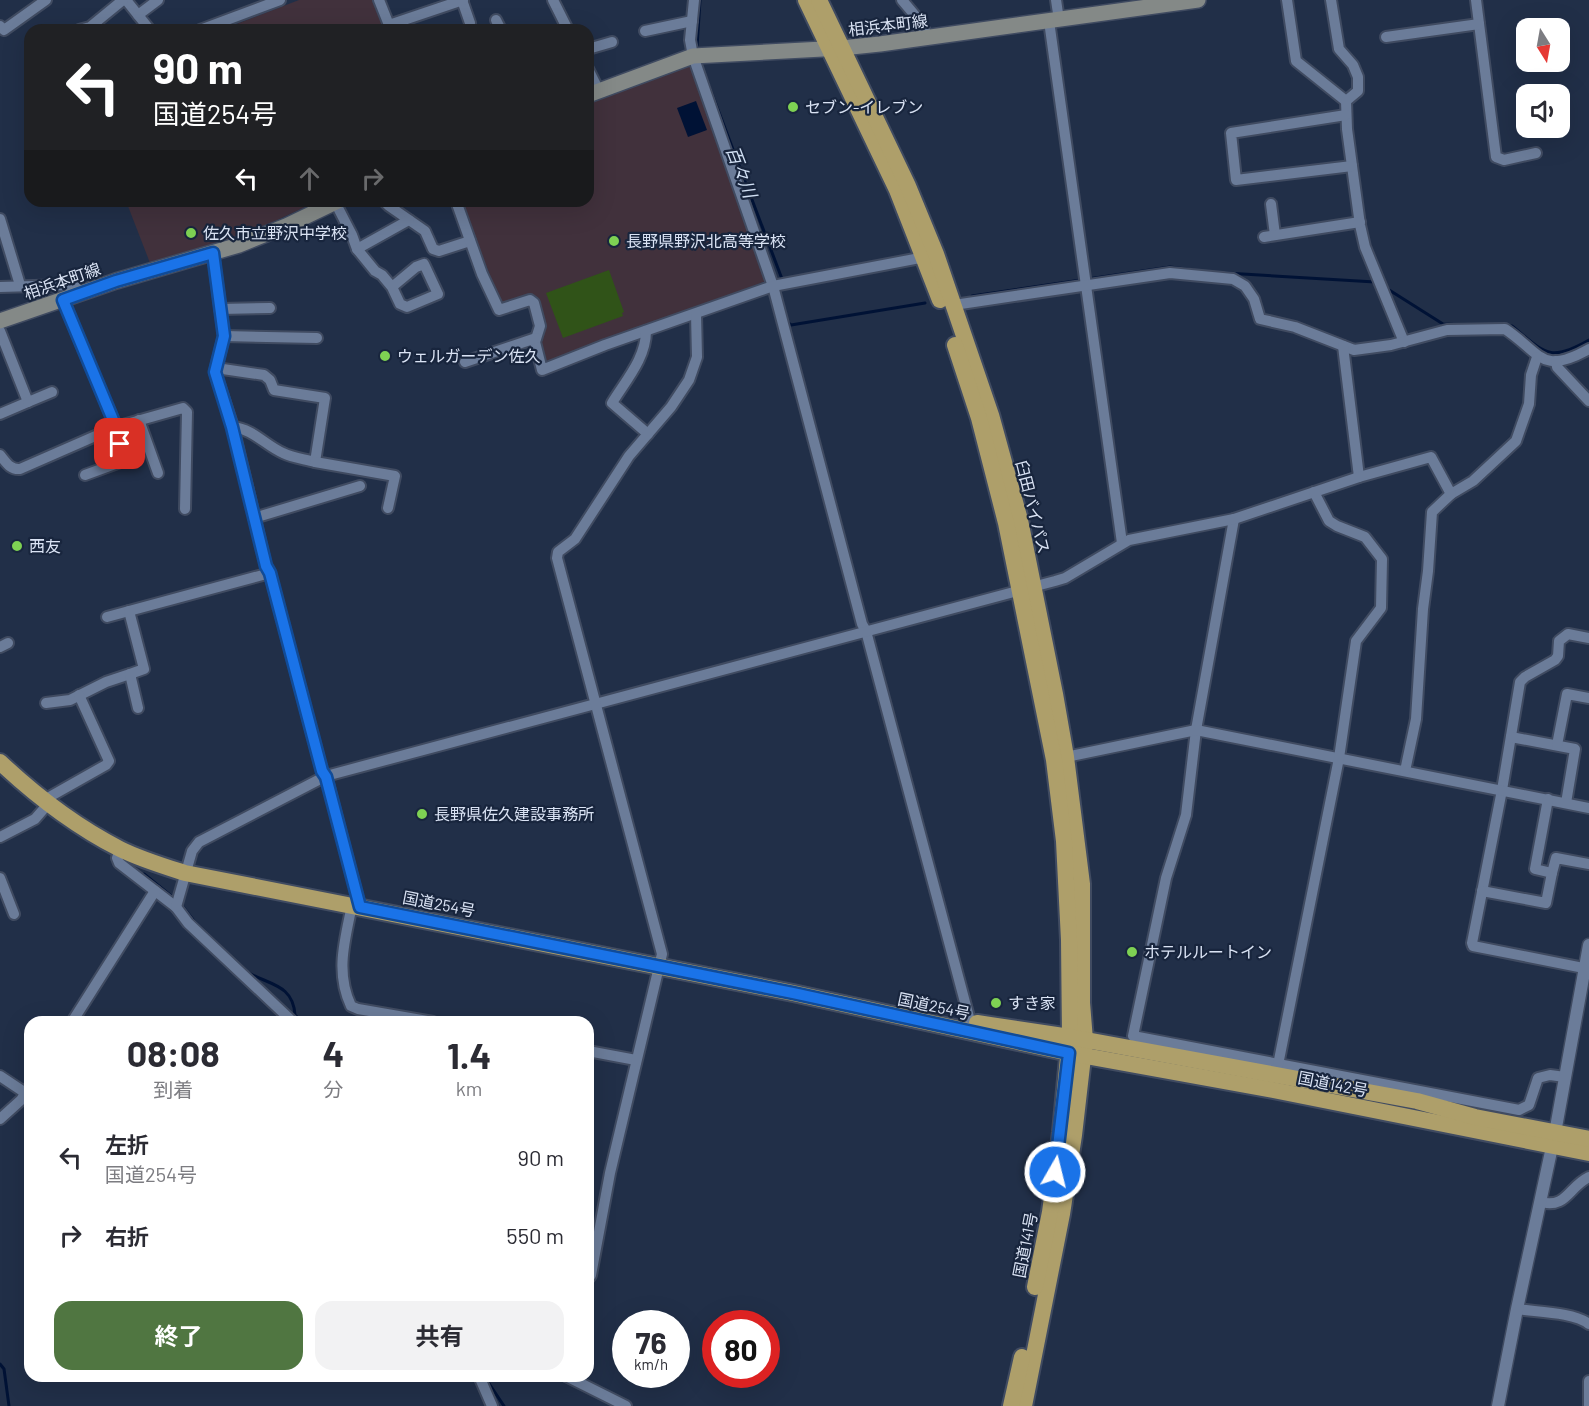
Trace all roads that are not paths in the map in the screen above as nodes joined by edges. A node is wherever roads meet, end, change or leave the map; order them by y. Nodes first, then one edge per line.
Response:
1 (46, 0) edge
2 (124, 0) edge
3 (158, 0) edge
4 (280, 0) edge
5 (379, 0) edge
6 (463, 0) edge
7 (553, 0) edge
8 (694, 0) edge
9 (806, 0) edge
10 (819, 0) edge
11 (902, 0) edge
12 (1056, 0) edge
13 (1198, 0) edge
14 (1287, 0) edge
15 (1331, 0) edge
16 (1476, 0) edge
17 (138, 15) junction
18 (1054, 20) junction
19 (692, 21) junction
20 (470, 23) dead end
21 (94, 24) edge
22 (145, 24) edge
23 (216, 24) edge
24 (388, 24) edge
25 (400, 24) edge
26 (565, 24) edge
27 (1479, 24) junction
28 (0, 26) edge
29 (645, 31) dead end
30 (929, 38) junction
31 (1394, 40) dead end
32 (612, 42) dead end
33 (594, 48) edge
34 (836, 49) junction
35 (693, 56) junction
36 (594, 93) edge
37 (1346, 101) junction
38 (1346, 115) junction
39 (1536, 153) dead end
40 (1352, 166) junction
41 (1271, 204) dead end
42 (325, 207) edge
43 (338, 207) edge
44 (392, 207) edge
45 (458, 207) edge
46 (0, 219) edge
47 (409, 220) junction
48 (1360, 222) junction
49 (470, 241) junction
50 (357, 249) junction
51 (213, 253) junction
52 (924, 257) junction
53 (20, 285) junction
54 (1086, 285) junction
55 (773, 286) junction
56 (0, 287) edge
57 (392, 287) junction
58 (82, 293) junction
59 (63, 300) junction
60 (954, 305) junction
61 (270, 308) dead end
62 (220, 309) junction
63 (696, 314) junction
64 (0, 321) edge
65 (0, 331) edge
66 (646, 331) junction
67 (224, 336) junction
68 (317, 338) dead end
69 (536, 338) junction
70 (1404, 342) junction
71 (1343, 346) junction
72 (1589, 349) edge
73 (1537, 357) junction
74 (1556, 361) junction
75 (465, 362) dead end
76 (216, 368) junction
77 (51, 392) dead end
78 (1589, 401) edge
79 (28, 402) junction
80 (0, 414) edge
81 (139, 420) junction
82 (232, 427) junction
83 (115, 428) junction
84 (648, 434) junction
85 (0, 455) edge
86 (315, 462) junction
87 (158, 473) dead end
88 (85, 476) dead end
89 (1359, 477) junction
90 (360, 486) dead end
91 (1314, 492) junction
92 (1452, 494) junction
93 (388, 508) dead end
94 (185, 509) dead end
95 (254, 519) junction
96 (1234, 519) junction
97 (1122, 543) junction
98 (270, 573) junction
99 (1027, 588) junction
100 (129, 611) junction
101 (107, 617) dead end
102 (866, 631) junction
103 (1589, 638) edge
104 (130, 674) junction
105 (79, 695) junction
106 (1589, 698) edge
107 (46, 703) dead end
108 (596, 705) junction
109 (138, 708) dead end
110 (1196, 730) junction
111 (1511, 737) junction
112 (1557, 745) junction
113 (1066, 757) junction
114 (1339, 758) junction
115 (0, 762) edge
116 (1405, 771) junction
117 (326, 777) junction
118 (1502, 790) junction
119 (1548, 800) junction
120 (46, 802) junction
121 (1566, 803) junction
122 (1589, 808) edge
123 (0, 837) edge
124 (120, 849) junction
125 (1589, 864) edge
126 (185, 873) junction
127 (1552, 873) junction
128 (0, 878) edge
129 (155, 891) junction
130 (1482, 891) junction
131 (356, 906) junction
132 (176, 907) junction
133 (14, 914) dead end
134 (1589, 945) edge
135 (658, 967) junction
136 (1587, 969) edge
137 (793, 993) junction
138 (76, 1016) edge
139 (287, 1016) edge
140 (398, 1016) edge
141 (970, 1022) junction
142 (1077, 1046) junction
143 (594, 1052) edge
144 (636, 1060) junction
145 (1277, 1070) junction
146 (0, 1076) edge
147 (1565, 1077) junction
148 (24, 1089) edge
149 (24, 1097) edge
150 (0, 1119) edge
151 (1554, 1139) junction
152 (1589, 1139) edge
153 (1589, 1153) edge
154 (1589, 1177) edge
155 (1540, 1202) junction
156 (594, 1259) edge
157 (1517, 1309) junction
158 (1589, 1324) edge
159 (1589, 1381) edge
160 (482, 1382) edge
161 (578, 1382) edge
162 (492, 1406) edge
163 (626, 1406) edge
164 (1011, 1406) edge
165 (1024, 1406) edge
166 (1498, 1406) edge
167 (1589, 1406) edge

1 - 28 street
2 - 17 street
2 - 21 street
3 - 17 street
4 - 23 street
5 - 24 street
6 - 20 street
6 - 25 street
7 - 26 street
8 - 19 street
9 - 34 highway, 臼田バイパス
10 - 34 highway, 臼田バイパス
11 - 30 street
12 - 18 street
13 - 18 main road, 相浜本町線
14 - 37 street
15 - 37 street
16 - 27 street
17 - 22 street
18 - 30 main road, 相浜本町線
18 - 54 street
19 - 29 street
19 - 35 street
27 - 31 street
27 - 39 street
30 - 34 main road, 相浜本町線
32 - 33 street
34 - 35 main road, 相浜本町線
34 - 52 highway, 臼田バイパス
34 - 60 highway, 臼田バイパス
35 - 36 main road, 相浜本町線
35 - 55 street
37 - 38 street
38 - 40 street
38 - 40 street
40 - 48 street
41 - 48 street
42 - 51 main road, 相浜本町線
43 - 50 street
44 - 47 street
45 - 49 street
46 - 53 street
47 - 49 street
47 - 50 street
48 - 70 street
49 - 69 street
50 - 57 street
51 - 58 main road, 相浜本町線
51 - 62 street
52 - 55 street
52 - 99 highway, 臼田バイパス
53 - 56 street
53 - 58 street
54 - 60 street
54 - 71 street
54 - 97 street
55 - 63 street
55 - 102 street
57 - 57 street
58 - 59 main road, 相浜本町線
59 - 64 main road, 相浜本町線
59 - 83 street
60 - 99 highway, 臼田バイパス
61 - 62 street
62 - 67 street
63 - 66 street
63 - 84 street
65 - 79 street
66 - 69 street
66 - 84 street
67 - 68 street
67 - 76 street
69 - 75 street
70 - 71 street
70 - 73 street
71 - 89 street
72 - 74 street
73 - 74 street
73 - 92 street
74 - 78 street
76 - 82 street
76 - 86 street
77 - 79 street
79 - 80 street
81 - 83 street
81 - 87 street
81 - 94 street
82 - 86 street
82 - 95 street
83 - 85 street
83 - 88 street
84 - 108 street
86 - 93 street
89 - 91 street
89 - 92 street
90 - 95 street
91 - 96 street
91 - 114 street
92 - 116 street
95 - 98 street
96 - 97 street
96 - 110 street
97 - 99 street
98 - 100 street
98 - 117 street
99 - 102 street
99 - 113 highway, 臼田バイパス
99 - 142 highway, 臼田バイパス
100 - 101 street
100 - 104 street
102 - 108 street
102 - 141 street
103 - 111 street
104 - 105 street
104 - 109 street
105 - 107 street
105 - 120 street
106 - 112 street
108 - 117 street
108 - 135 street
110 - 113 street
110 - 114 street
110 - 145 street
111 - 112 street
111 - 118 street
112 - 121 street
113 - 142 highway, 臼田バイパス
114 - 116 street
114 - 145 street
115 - 120 highway, 国道254号
116 - 118 street
117 - 126 street
117 - 131 street
118 - 119 street
118 - 130 street
119 - 121 street
119 - 127 street
120 - 123 street
120 - 124 highway, 国道254号
121 - 122 street
124 - 126 highway, 国道254号
124 - 129 street
125 - 127 street
126 - 131 highway, 国道254号
126 - 132 street
127 - 130 street
128 - 133 street
129 - 132 street
129 - 138 street
130 - 136 street
131 - 135 highway, 国道254号
131 - 140 street
132 - 139 street
134 - 136 street
135 - 137 highway, 国道254号
135 - 144 street
136 - 147 street
137 - 141 highway, 国道254号
137 - 142 highway, 国道254号
141 - 142 highway, 国道254号
142 - 145 highway, 国道142号
142 - 151 highway, 国道142号
142 - 164 highway, 国道141号
142 - 165 highway, 国道141号
143 - 144 street
144 - 156 street
145 - 147 street
145 - 151 highway, 国道142号
146 - 148 street
147 - 151 street
149 - 150 street
151 - 152 highway, 国道142号
151 - 153 highway, 国道142号
151 - 155 street
154 - 155 street
155 - 157 street
157 - 158 street
157 - 166 street
159 - 167 street
160 - 162 street
161 - 163 street

